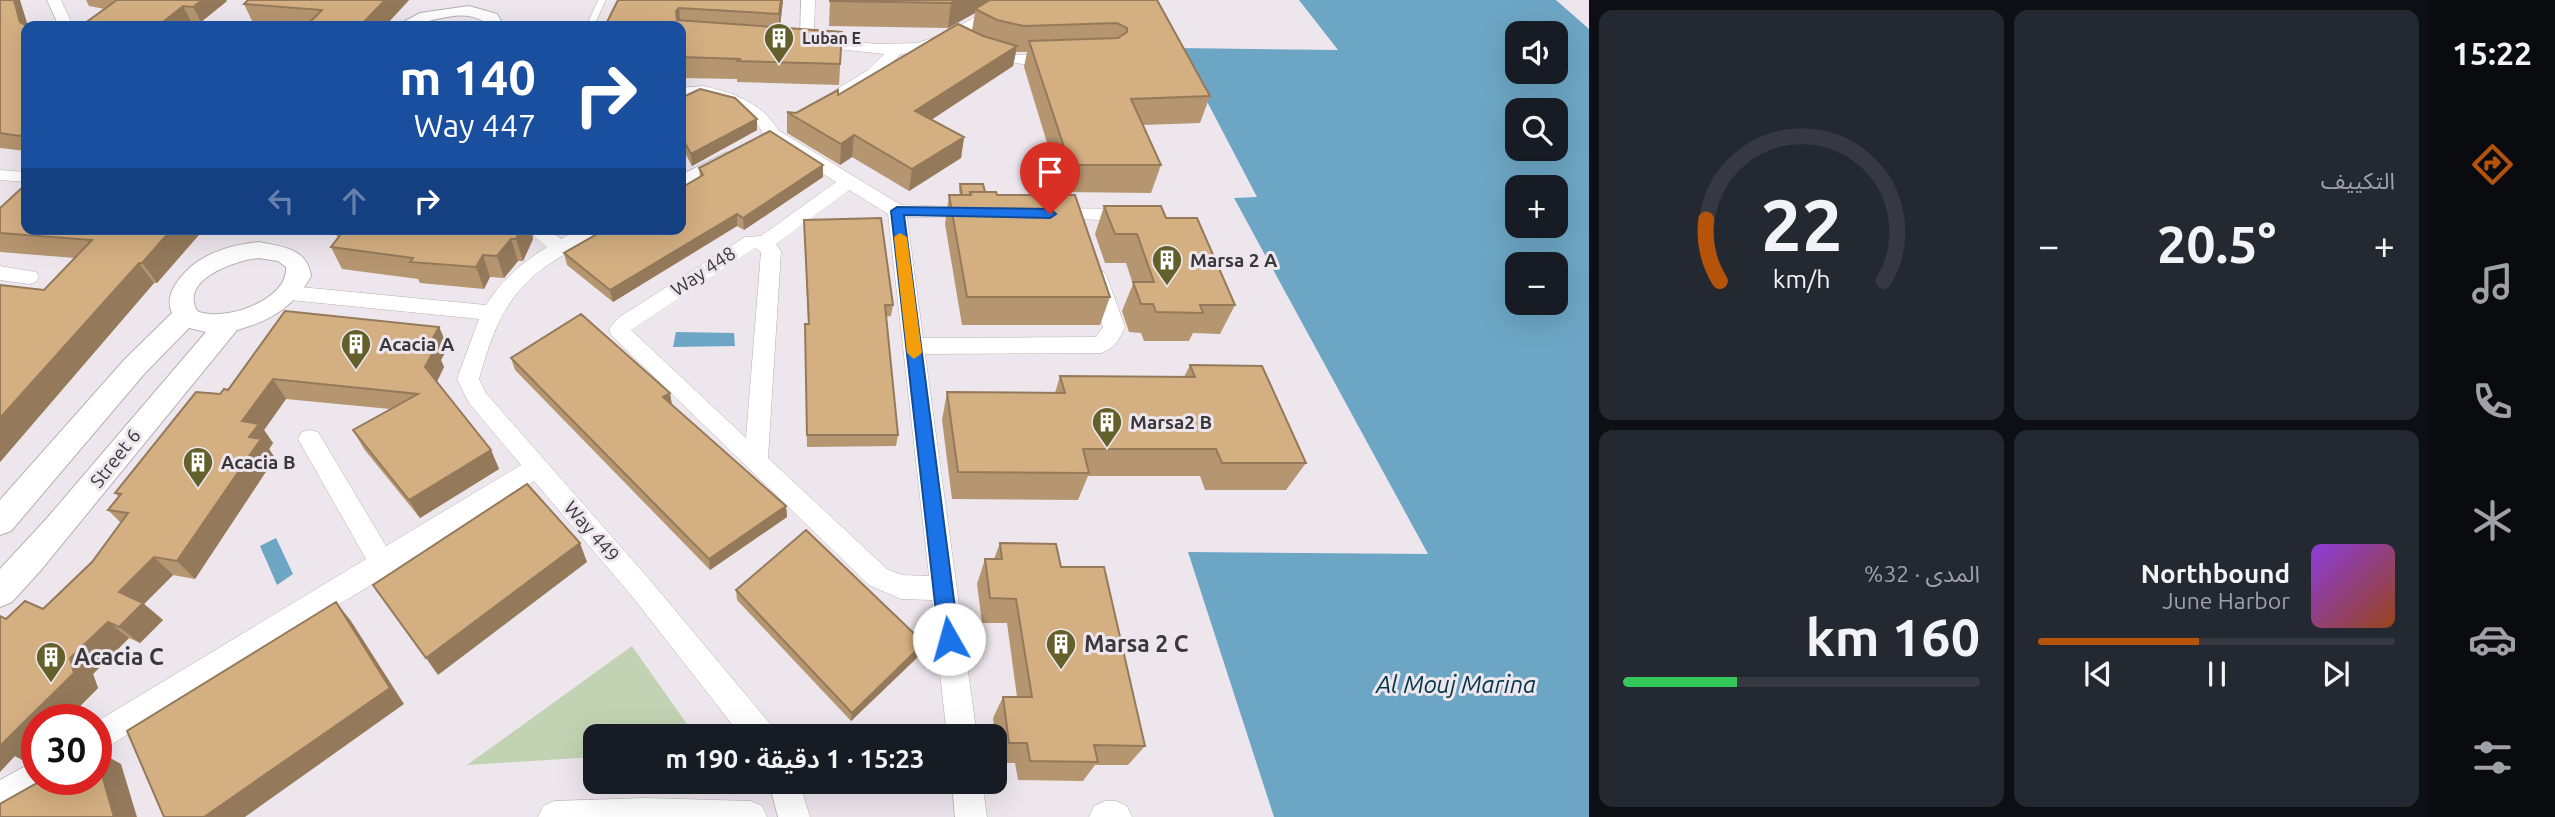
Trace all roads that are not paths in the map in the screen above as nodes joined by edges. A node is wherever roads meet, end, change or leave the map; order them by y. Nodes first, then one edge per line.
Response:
1 (54, 0) edge
2 (441, 0) edge
3 (602, 0) edge
4 (808, 0) edge
5 (1014, 0) edge
6 (479, 5) edge
7 (427, 13) junction
8 (64, 21) edge
9 (413, 21) edge
10 (494, 21) edge
11 (592, 21) edge
12 (952, 34) junction
13 (847, 44) junction
14 (897, 49) junction
15 (1070, 58) edge
16 (873, 73) junction
17 (686, 93) edge
18 (827, 101) edge
19 (737, 151) edge
20 (0, 175) edge
21 (21, 177) edge
22 (686, 179) edge
23 (848, 182) junction
24 (897, 211) junction
25 (993, 212) edge
26 (1034, 213) edge
27 (1075, 214) junction
28 (1149, 215) edge
29 (245, 235) edge
30 (543, 235) edge
31 (582, 235) edge
32 (279, 240) edge
33 (764, 243) junction
34 (560, 247) junction
35 (225, 257) junction
36 (0, 273) edge
37 (29, 277) dead end
38 (290, 293) junction
39 (490, 313) junction
40 (186, 315) junction
41 (228, 324) junction
42 (913, 346) junction
43 (310, 439) dead end
44 (756, 461) junction
45 (537, 467) junction
46 (0, 522) edge
47 (383, 564) junction
48 (943, 589) junction
49 (0, 592) edge
50 (751, 724) edge
51 (960, 724) edge
52 (112, 729) edge
53 (21, 785) edge
54 (787, 794) edge
55 (968, 794) edge
56 (0, 798) edge
57 (554, 817) edge
58 (751, 817) edge
59 (794, 817) edge
60 (971, 817) edge
61 (1105, 817) edge
62 (1116, 817) edge

1 - 8 street
2 - 7 street
3 - 11 lane
4 - 13 street
5 - 12 street
6 - 7 street
6 - 10 street
7 - 9 street
12 - 14 street
12 - 15 street
13 - 14 street
13 - 16 street
14 - 16 street
16 - 18 street
17 - 23 street
19 - 22 street
20 - 21 street
23 - 24 street
23 - 33 street
24 - 25 street
24 - 42 street
26 - 27 street
27 - 28 street
27 - 42 street
29 - 35 street
30 - 34 street
31 - 34 street
32 - 35 street
32 - 38 street
33 - 44 street
33 - 44 street, Way 448
34 - 39 street
35 - 40 street
36 - 37 street
38 - 39 street
38 - 41 street
39 - 45 street, Way 449
40 - 41 street
40 - 46 street
41 - 49 street, Street 6
42 - 48 street
43 - 47 street
44 - 48 street, Way 448
45 - 47 street
45 - 50 street, Way 449
47 - 52 street
48 - 51 street
53 - 56 street
54 - 59 street
55 - 60 street
57 - 58 street
61 - 62 street

